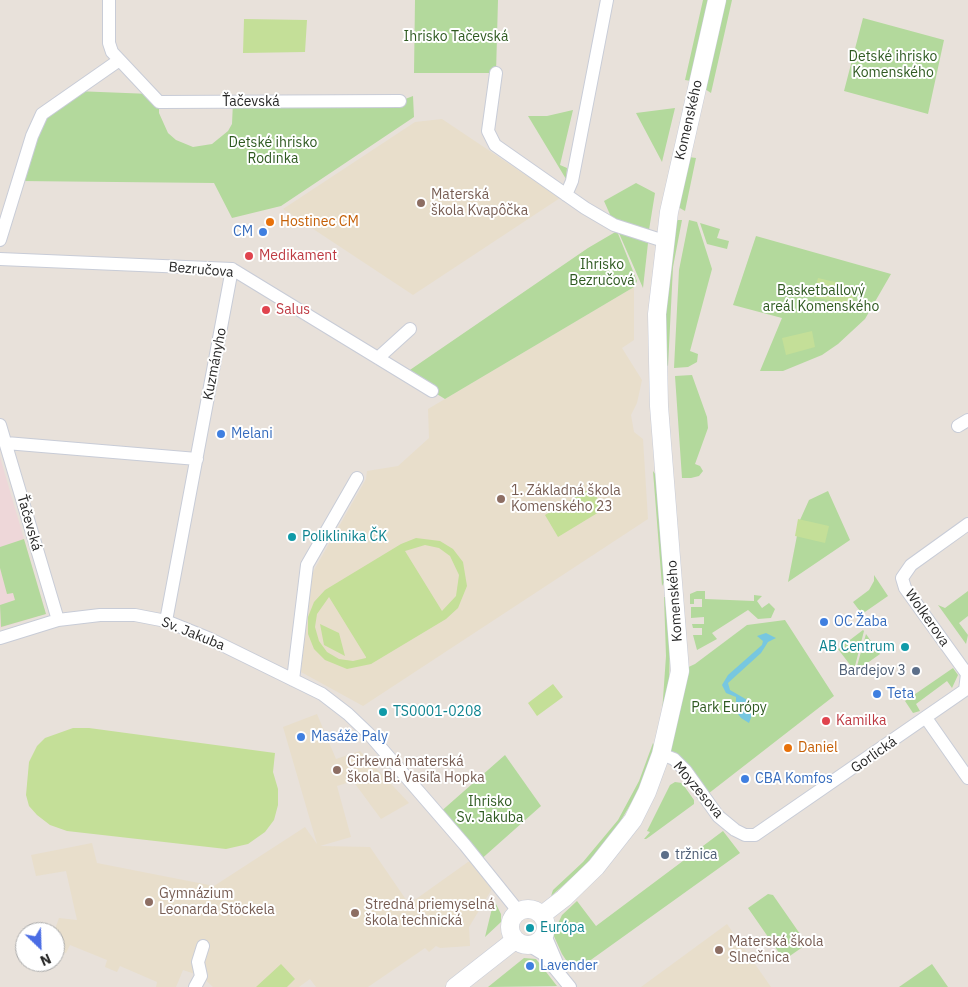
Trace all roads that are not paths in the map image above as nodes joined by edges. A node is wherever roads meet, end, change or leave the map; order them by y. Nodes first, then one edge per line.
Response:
1 (109, 0) edge
2 (607, 0) edge
3 (717, 0) edge
4 (118, 61) junction
5 (496, 73) dead end
6 (400, 101) dead end
7 (566, 194) junction
8 (0, 240) edge
9 (664, 241) junction
10 (0, 259) edge
11 (232, 270) junction
12 (410, 329) dead end
13 (378, 358) junction
14 (432, 391) dead end
15 (0, 425) edge
16 (6, 443) junction
17 (197, 459) junction
18 (357, 478) dead end
19 (968, 524) edge
20 (58, 620) junction
21 (166, 621) junction
22 (0, 638) edge
23 (294, 680) junction
24 (926, 718) junction
25 (662, 754) junction
26 (968, 778) edge
27 (762, 832) joint
28 (519, 912) junction
29 (542, 915) junction
30 (545, 935) junction
31 (522, 943) junction
32 (203, 946) dead end
33 (568, 983) edge
34 (195, 987) edge
35 (455, 987) edge

1 - 4 street, Ťačevská
2 - 7 street
3 - 9 street, Komenského
4 - 6 street, Ťačevská
4 - 8 street
5 - 7 street
7 - 9 street
9 - 25 street, Komenského
10 - 11 street, Bezručova
11 - 13 street, Bezručova
11 - 17 street, Kuzmányho
12 - 13 street
13 - 14 street, Bezručova
15 - 16 street, Ťačevská
16 - 17 street
16 - 20 street, Ťačevská
17 - 21 street, Kuzmányho
18 - 23 street
19 - 24 street, Wolkerova
20 - 21 street, Sv. Jakuba
20 - 22 street, Sv. Jakuba
21 - 23 street, Sv. Jakuba
23 - 28 street, Sv. Jakuba
24 - 26 street
24 - 27 street, Gorlická
25 - 27 street, Moyzesova
25 - 29 street, Komenského
28 - 29 street
28 - 31 street
29 - 30 street
30 - 31 street
30 - 33 street
31 - 33 street
31 - 35 street
32 - 34 street

